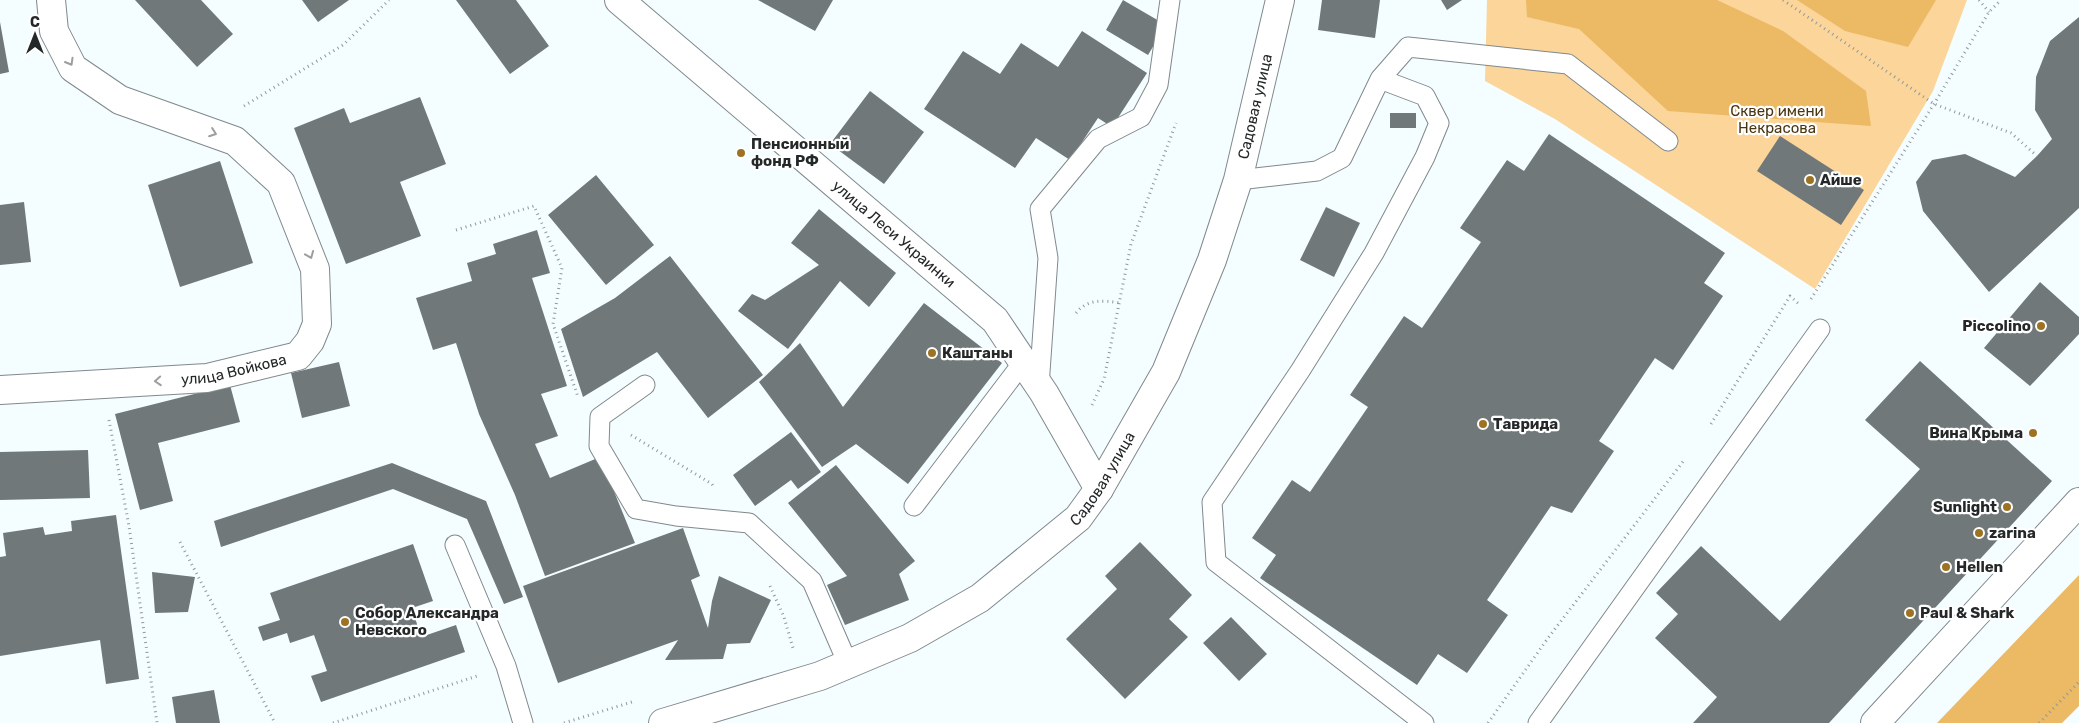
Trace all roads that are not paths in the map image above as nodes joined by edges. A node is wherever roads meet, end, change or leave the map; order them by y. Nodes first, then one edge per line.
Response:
1 (51, 0) edge
2 (619, 0) edge
3 (1170, 0) edge
4 (1280, 0) edge
5 (1380, 79) junction
6 (1668, 141) dead end
7 (1238, 180) junction
8 (1820, 329) dead end
9 (1024, 361) junction
10 (645, 385) dead end
11 (1039, 386) junction
12 (0, 390) edge
13 (1099, 489) junction
14 (2079, 502) edge
15 (914, 506) dead end
16 (455, 545) dead end
17 (848, 664) junction
18 (522, 723) edge
19 (663, 723) edge
20 (1424, 723) edge
21 (1538, 723) edge
22 (1875, 723) edge

1 -> 12 street, улица Войкова
2 - 9 street, улица Леси Украинки
3 - 11 lane
4 - 7 street, Садовая улица
5 - 6 lane
5 - 7 lane
5 - 20 lane
7 - 13 street, Садовая улица
8 - 21 lane
9 - 11 street, улица Леси Украинки
9 - 15 lane
10 - 17 lane
11 - 13 street, улица Леси Украинки
13 - 17 street, Садовая улица
14 - 22 street
16 - 18 lane
17 - 19 street, Садовая улица

